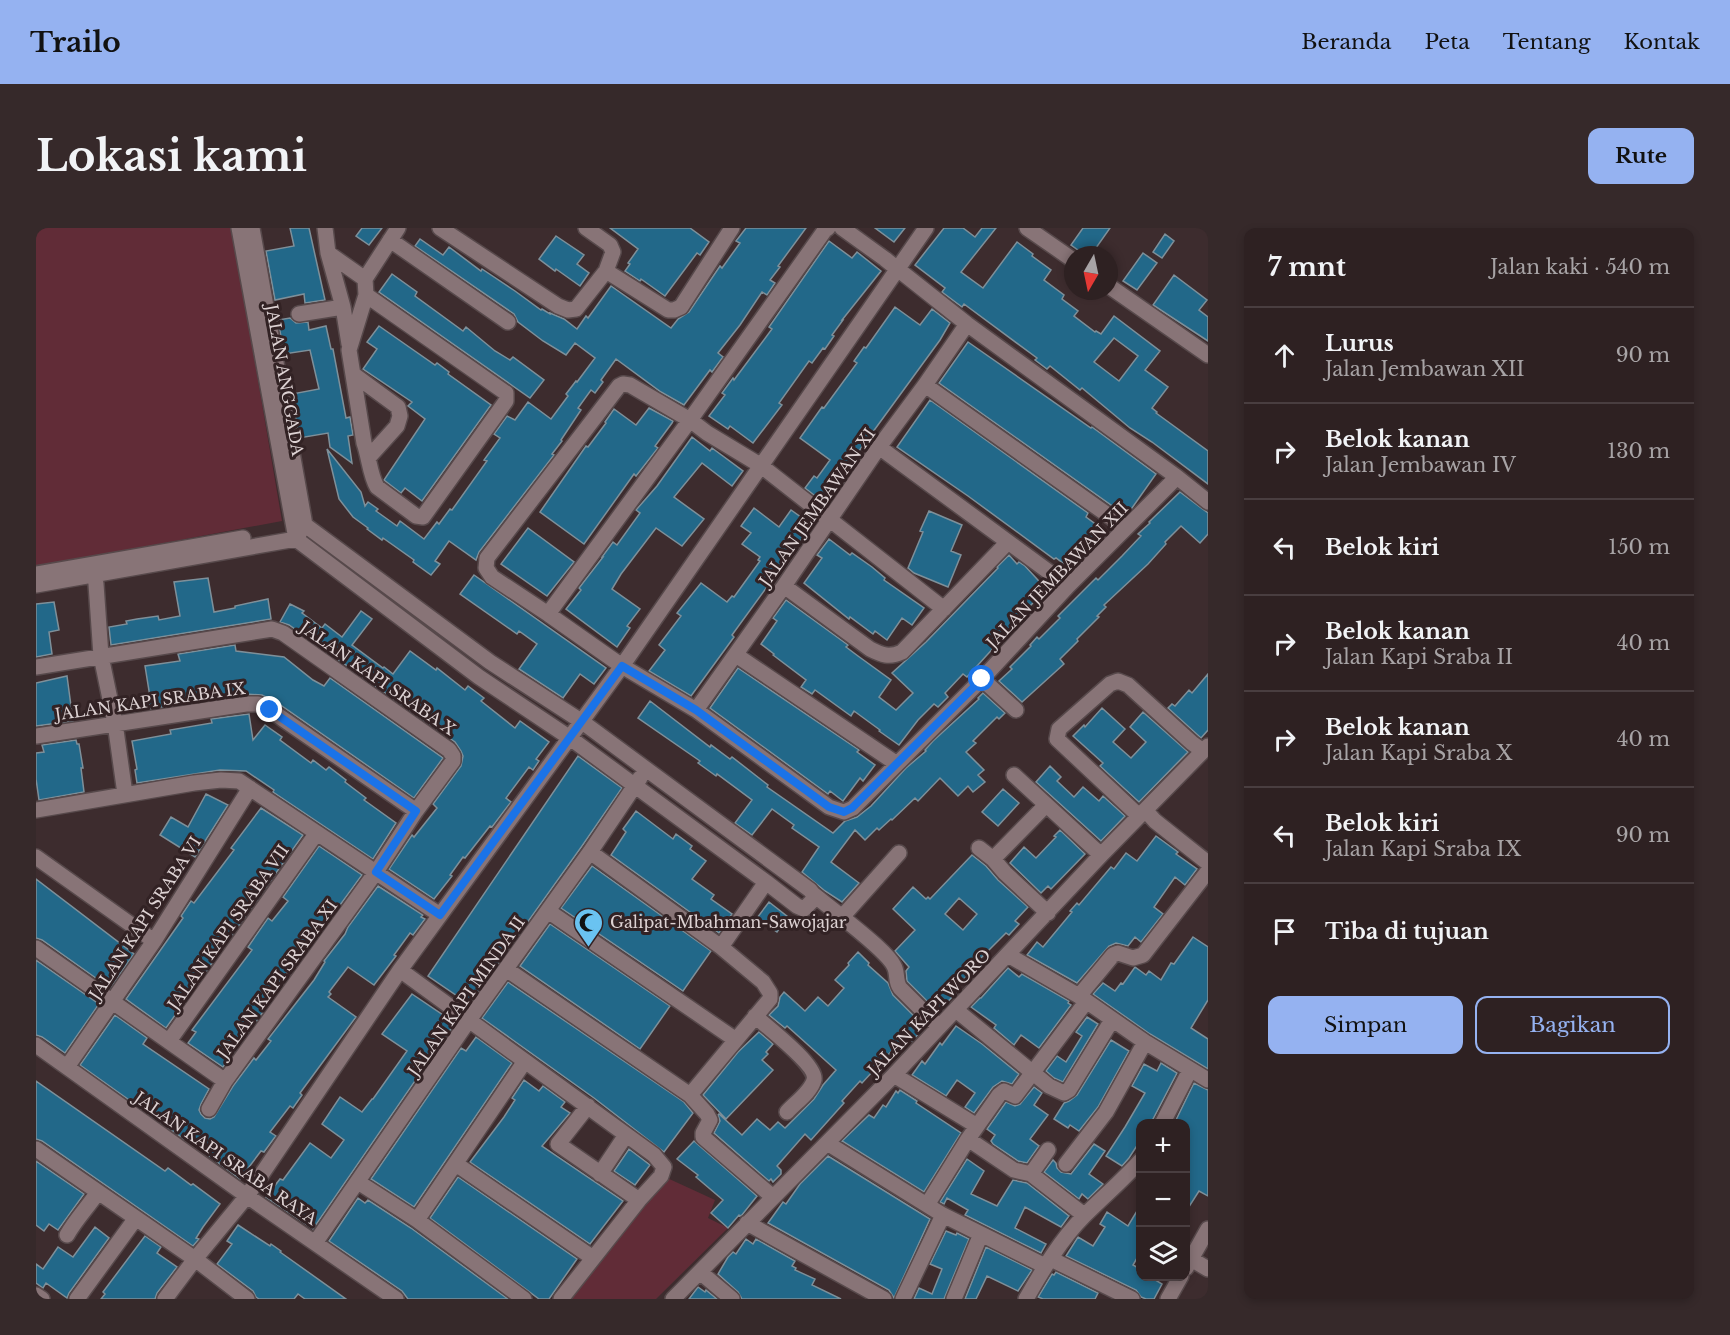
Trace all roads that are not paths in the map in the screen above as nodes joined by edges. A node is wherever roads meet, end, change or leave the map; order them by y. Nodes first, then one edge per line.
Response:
1 (239, 228) edge
2 (252, 228) edge
3 (325, 228) edge
4 (440, 228) edge
5 (586, 228) edge
6 (828, 228) edge
7 (842, 228) edge
8 (926, 228) edge
9 (1027, 228) edge
10 (726, 230) edge
11 (394, 234) edge
12 (328, 253) junction
13 (1064, 254) edge
14 (898, 270) junction
15 (606, 271) junction
16 (365, 279) junction
17 (1118, 292) edge
18 (366, 295) junction
19 (343, 308) junction
20 (299, 314) dead end
21 (508, 322) dead end
22 (967, 324) junction
23 (350, 350) junction
24 (1208, 355) edge
25 (353, 374) junction
26 (926, 386) junction
27 (690, 420) junction
28 (879, 447) junction
29 (369, 457) junction
30 (760, 465) junction
31 (1178, 477) junction
32 (1208, 502) edge
33 (829, 519) junction
34 (1126, 528) junction
35 (298, 531) junction
36 (1008, 542) junction
37 (93, 569) junction
38 (36, 574) edge
39 (36, 585) edge
40 (784, 586) junction
41 (1068, 586) junction
42 (944, 609) junction
43 (548, 614) junction
44 (735, 655) junction
45 (102, 656) junction
46 (490, 662) junction
47 (622, 666) junction
48 (36, 667) edge
49 (479, 677) junction
50 (982, 679) junction
51 (696, 710) junction
52 (1016, 711) dead end
53 (581, 721) junction
54 (115, 723) junction
55 (36, 736) edge
56 (570, 738) junction
57 (1205, 749) edge
58 (897, 764) junction
59 (646, 770) junction
60 (1014, 775) dead end
61 (635, 786) junction
62 (250, 788) junction
63 (125, 794) junction
64 (1046, 805) junction
65 (36, 810) edge
66 (416, 811) junction
67 (1142, 813) junction
68 (316, 834) junction
69 (979, 848) dead end
70 (591, 852) junction
71 (899, 853) dead end
72 (1101, 855) junction
73 (36, 857) edge
74 (993, 859) junction
75 (1208, 863) edge
76 (1208, 871) edge
77 (376, 872) junction
78 (765, 882) junction
79 (813, 894) junction
80 (548, 911) junction
81 (1048, 913) junction
82 (440, 915) junction
83 (842, 917) junction
84 (154, 941) junction
85 (720, 947) junction
86 (36, 948) edge
87 (1008, 955) junction
88 (506, 969) junction
89 (400, 970) junction
90 (1083, 999) junction
91 (113, 1002) junction
92 (956, 1010) junction
93 (755, 1016) junction
94 (470, 1020) junction
95 (1112, 1020) junction
96 (939, 1027) junction
97 (736, 1040) junction
98 (168, 1041) junction
99 (1145, 1042) junction
100 (36, 1045) edge
101 (525, 1061) junction
102 (67, 1067) junction
103 (1191, 1070) junction
104 (1032, 1073) junction
105 (894, 1075) junction
106 (1208, 1080) edge
107 (225, 1081) junction
108 (690, 1095) junction
109 (588, 1107) junction
110 (209, 1109) dead end
111 (787, 1112) dead end
112 (1165, 1119) edge
113 (977, 1126) junction
114 (626, 1135) junction
115 (968, 1139) junction
116 (827, 1143) junction
117 (36, 1149) edge
118 (1048, 1150) dead end
119 (456, 1164) junction
120 (1066, 1164) dead end
121 (1136, 1165) edge
122 (600, 1173) junction
123 (1030, 1174) junction
124 (358, 1182) junction
125 (98, 1192) junction
126 (247, 1196) junction
127 (773, 1197) junction
128 (639, 1200) junction
129 (927, 1204) junction
130 (943, 1215) junction
131 (1084, 1215) junction
132 (136, 1218) junction
133 (417, 1220) junction
134 (747, 1223) junction
135 (1208, 1229) edge
136 (981, 1234) junction
137 (67, 1235) dead end
138 (315, 1243) junction
139 (593, 1258) junction
140 (195, 1259) junction
141 (1190, 1260) edge
142 (1048, 1262) junction
143 (1190, 1264) edge
144 (1208, 1269) edge
145 (699, 1272) junction
146 (1178, 1281) edge
147 (36, 1295) edge
148 (878, 1298) edge
149 (42, 1299) edge
150 (77, 1299) edge
151 (165, 1299) edge
152 (247, 1299) edge
153 (396, 1299) edge
154 (524, 1299) edge
155 (561, 1299) edge
156 (672, 1299) edge
157 (732, 1299) edge
158 (903, 1299) edge
159 (954, 1299) edge
160 (1026, 1299) edge
161 (1132, 1299) edge
162 (1168, 1299) edge

1 - 35 street, JALAN ANGGADA
2 - 35 street, JALAN ANGGADA
3 - 12 street
4 - 15 street
5 - 15 street
6 - 27 street
7 - 14 street
8 - 14 street
9 - 13 street
10 - 15 street
11 - 16 street
11 - 21 street
12 - 16 street
12 - 19 street
14 - 22 street
14 - 30 street
16 - 18 street
17 - 24 street
18 - 23 street
18 - 29 street
19 - 20 street
19 - 23 street
22 - 26 street, JALAN JEMBAWAN XI
22 - 31 street
23 - 25 street
25 - 29 street
25 - 29 street
26 - 28 street, JALAN JEMBAWAN XI
26 - 34 street
27 - 30 street
27 - 43 street
27 - 43 street
28 - 33 street, JALAN JEMBAWAN XI
28 - 36 street
30 - 33 street
30 - 47 street
31 - 32 street
31 - 34 street, JALAN JEMBAWAN XII
33 - 40 street, JALAN JEMBAWAN XI
33 - 42 street
34 - 41 street, JALAN JEMBAWAN XII
35 - 37 street
35 - 46 street
35 - 49 street
36 - 41 street
36 - 42 street
37 - 38 street
37 - 39 street
37 - 45 street
40 - 42 street
40 - 44 street, JALAN JEMBAWAN XI
41 - 50 street, JALAN JEMBAWAN XII
43 - 47 street
44 - 51 street, JALAN JEMBAWAN XI
44 - 58 street
45 - 48 street, JALAN KAPI SRABA X
45 - 54 street
45 - 66 street, JALAN KAPI SRABA X
46 - 49 street
46 - 53 street
47 - 51 street
47 - 53 street
49 - 56 street
50 - 52 street
50 - 58 street, JALAN JEMBAWAN XII
51 - 58 street, JALAN JEMBAWAN XII
53 - 56 street
53 - 59 street
54 - 55 street, JALAN KAPI SRABA IX
54 - 63 street
54 - 66 street, JALAN KAPI SRABA IX
56 - 61 street
56 - 82 street
57 - 67 street, JALAN KAPI WORO
57 - 67 street
59 - 61 street, JALAN KAPI MINDA II
59 - 79 street
60 - 64 street
61 - 70 street, JALAN KAPI MINDA II
61 - 78 street
62 - 63 street
62 - 68 street
62 - 84 street, JALAN KAPI SRABA VI
63 - 65 street
64 - 72 street
64 - 74 street
66 - 77 street, JALAN KAPI SRABA X
67 - 72 street, JALAN KAPI WORO
67 - 75 street
68 - 77 street
68 - 98 street, JALAN KAPI SRABA VII
69 - 74 street
70 - 80 street, JALAN KAPI MINDA II
70 - 85 street
71 - 83 street
72 - 81 street, JALAN KAPI WORO
73 - 84 street
74 - 81 street
76 - 90 street
77 - 82 street
77 - 107 street, JALAN KAPI SRABA XI
78 - 79 street
78 - 85 street
79 - 83 street
80 - 88 street, JALAN KAPI MINDA II
80 - 97 street
81 - 87 street, JALAN KAPI WORO
82 - 89 street
83 - 96 street
84 - 91 street, JALAN KAPI SRABA VI
85 - 93 street
86 - 91 street
87 - 90 street
87 - 92 street, JALAN KAPI WORO
88 - 94 street, JALAN KAPI MINDA II
88 - 108 street
89 - 94 street
89 - 126 street
90 - 95 street
90 - 104 street
91 - 98 street
91 - 102 street, JALAN KAPI SRABA VI
92 - 96 street, JALAN KAPI WORO
92 - 104 street
93 - 97 street
93 - 111 street
94 - 101 street
94 - 124 street, JALAN KAPI MINDA II
95 - 99 street
95 - 104 street
96 - 105 street, JALAN KAPI WORO
97 - 108 street
98 - 107 street
99 - 103 street
99 - 120 street
100 - 102 street, JALAN KAPI SRABA RAYA
101 - 109 street
101 - 119 street
102 - 126 street, JALAN KAPI SRABA RAYA
103 - 106 street
103 - 112 street
104 - 113 street
105 - 113 street
105 - 116 street, JALAN KAPI WORO
107 - 110 street, JALAN KAPI SRABA XI
108 - 127 street
109 - 114 street
109 - 122 street
113 - 115 street
114 - 122 street
114 - 128 street
115 - 123 street
115 - 129 street
116 - 127 street, JALAN KAPI WORO
116 - 129 street
117 - 125 street
118 - 123 street
119 - 133 street
119 - 139 street
121 - 131 street
122 - 128 street
123 - 131 street
124 - 133 street
124 - 138 street, JALAN KAPI MINDA II
125 - 132 street
125 - 137 street
126 - 138 street, JALAN KAPI SRABA RAYA
126 - 140 street
127 - 134 street, JALAN KAPI WORO
128 - 139 street
129 - 130 street
130 - 136 street
130 - 158 street
131 - 142 street
132 - 140 street
132 - 150 street
133 - 154 street
134 - 145 street, JALAN KAPI WORO
134 - 148 street
135 - 141 street
136 - 142 street
136 - 159 street
138 - 153 street, JALAN KAPI SRABA RAYA
139 - 155 street
140 - 151 street
140 - 152 street
142 - 160 street
142 - 161 street
143 - 144 street
145 - 156 street, JALAN KAPI WORO
145 - 157 street
146 - 162 street
147 - 149 street

